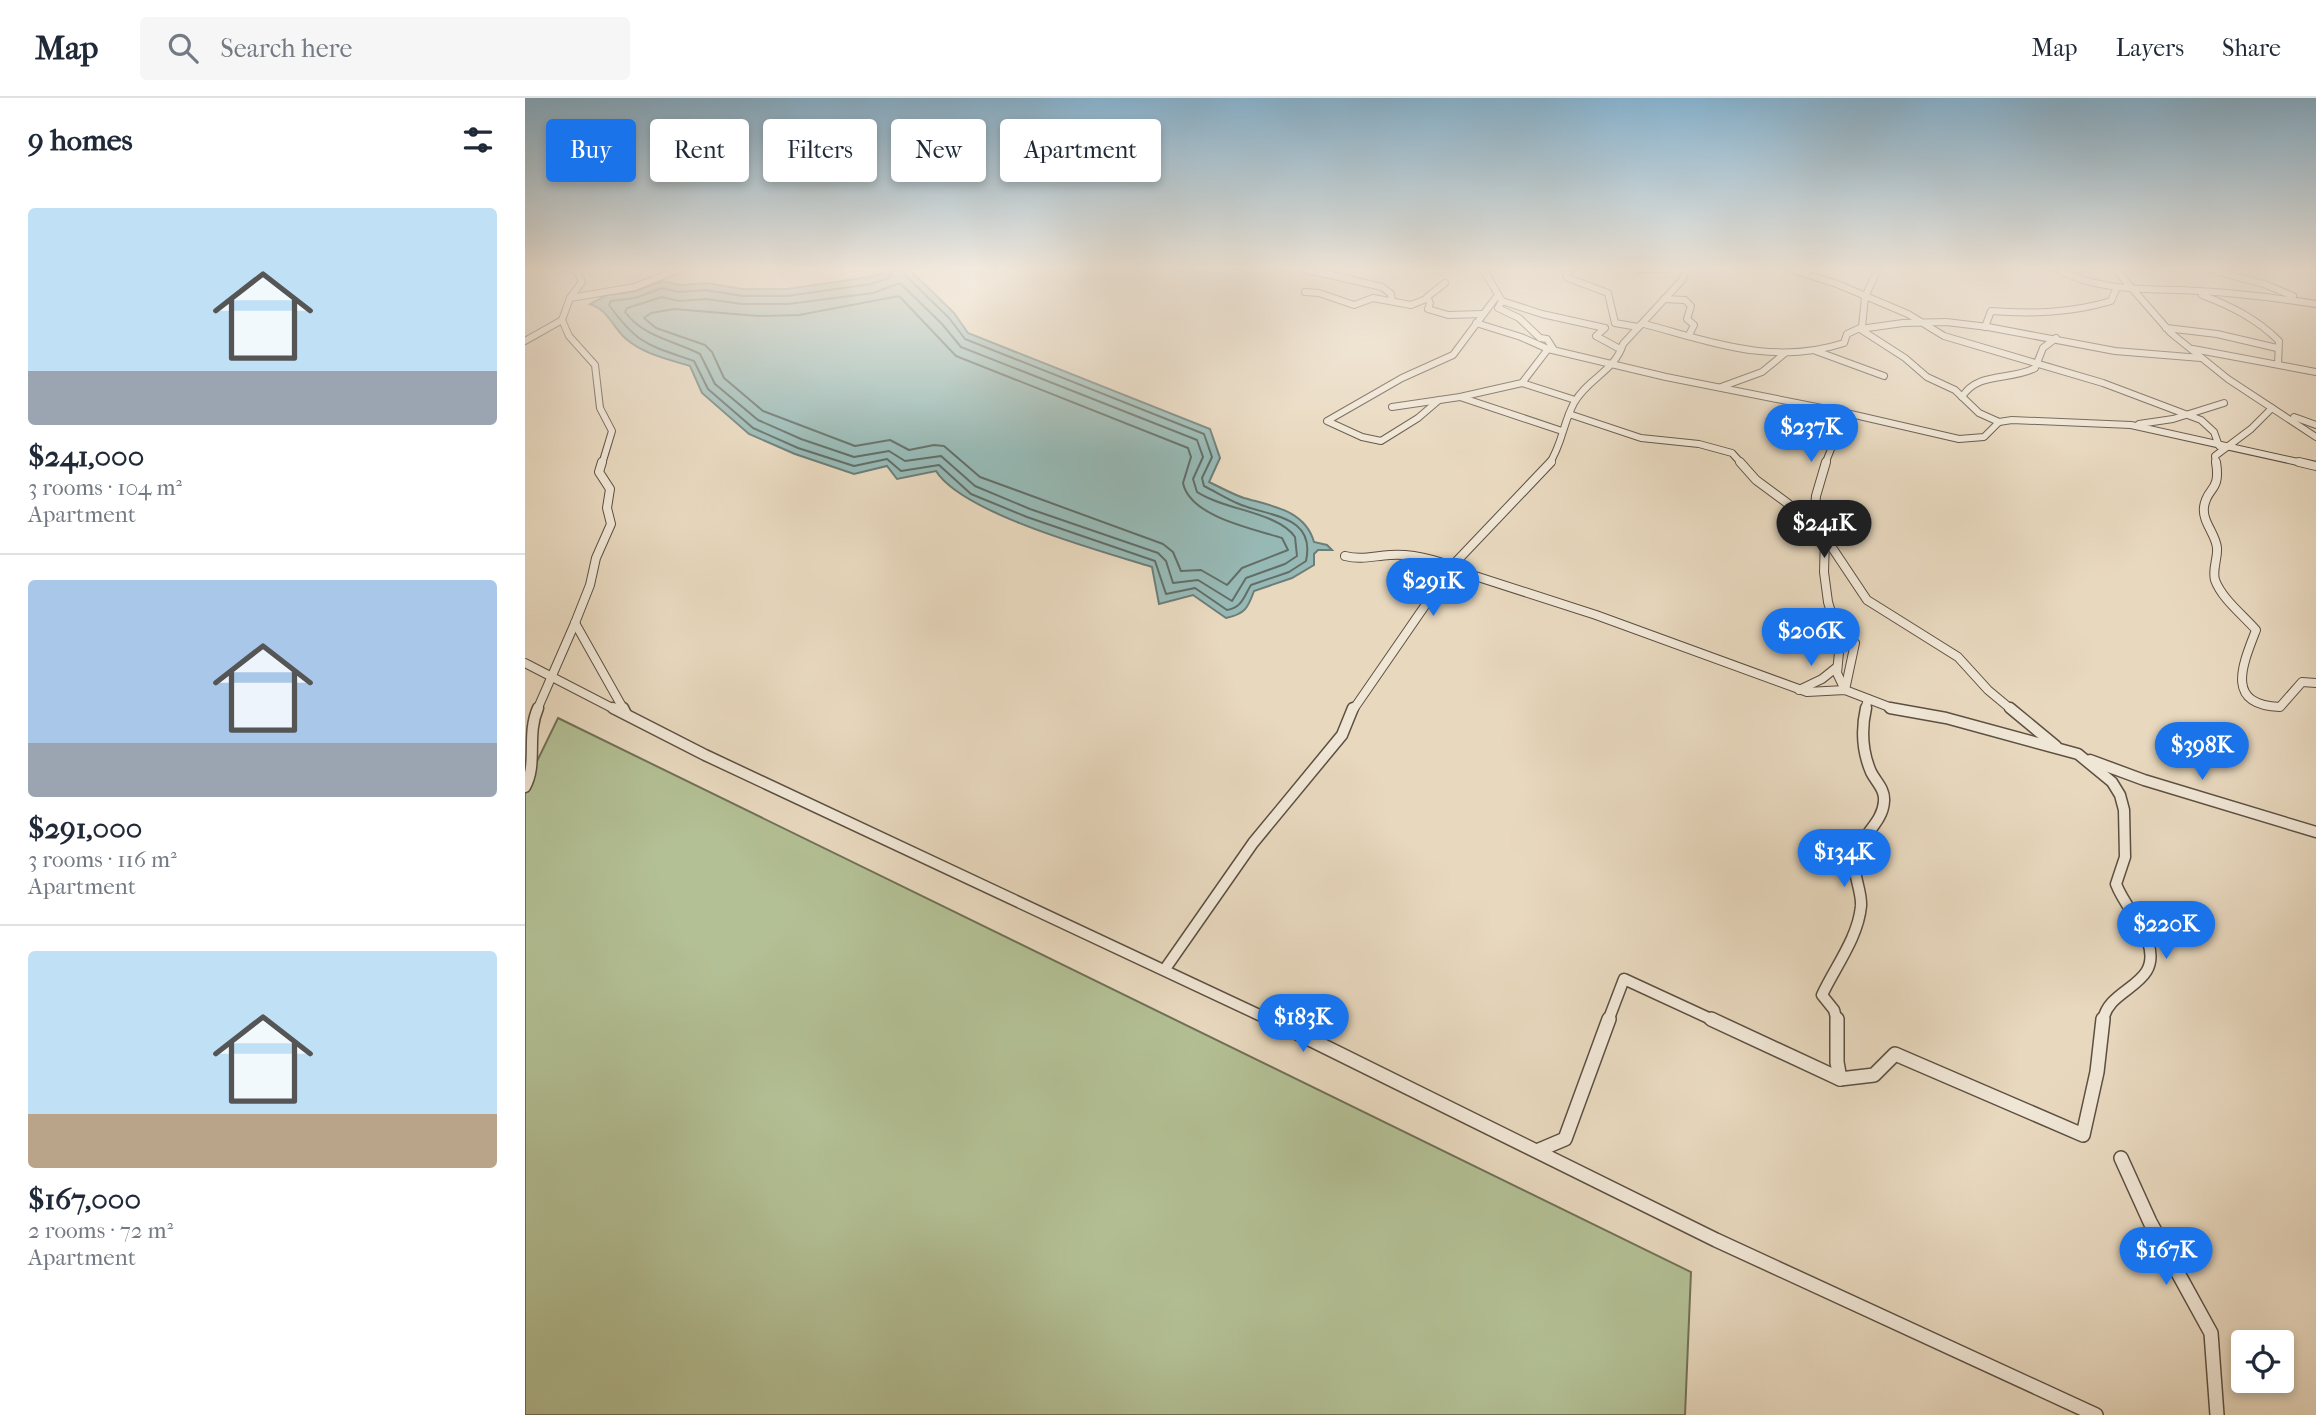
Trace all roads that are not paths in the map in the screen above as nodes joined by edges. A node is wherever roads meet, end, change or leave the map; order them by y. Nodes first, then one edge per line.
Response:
1 (544, 330) edge
2 (567, 330) edge
3 (1471, 330) edge
4 (1500, 330) edge
5 (1532, 330) edge
6 (1602, 330) edge
7 (1637, 330) edge
8 (1672, 330) edge
9 (1691, 330) edge
10 (1856, 330) edge
11 (1862, 330) edge
12 (1935, 330) edge
13 (2018, 330) edge
14 (2169, 330) edge
15 (2187, 330) edge
16 (2268, 330) edge
17 (1689, 335) junction
18 (2056, 338) junction
19 (525, 341) edge
20 (2190, 348) junction
21 (2277, 348) junction
22 (1620, 349) junction
23 (1551, 350) junction
24 (1815, 351) junction
25 (1784, 354) junction
26 (2201, 358) junction
27 (1612, 363) junction
28 (2278, 364) junction
29 (2039, 365) junction
30 (2314, 372) edge
31 (1885, 376) dead end
32 (1522, 383) junction
33 (1718, 387) junction
34 (1460, 397) junction
35 (1962, 397) junction
36 (1439, 400) junction
37 (1576, 400) junction
38 (2224, 404) dead end
39 (1392, 407) dead end
40 (2272, 408) junction
41 (1846, 412) junction
42 (1569, 414) junction
43 (2187, 415) junction
44 (2286, 417) junction
45 (1999, 422) junction
46 (2131, 425) junction
47 (2316, 425) edge
48 (1562, 431) junction
49 (2316, 437) edge
50 (2222, 446) junction
51 (2316, 466) edge
52 (1814, 522) dead end
53 (1825, 537) junction
54 (1345, 556) dead end
55 (1453, 565) junction
56 (575, 623) junction
57 (1835, 633) junction
58 (525, 663) edge
59 (1837, 667) junction
60 (552, 677) junction
61 (2316, 683) edge
62 (1799, 690) junction
63 (1845, 690) junction
64 (1868, 699) junction
65 (627, 716) junction
66 (2057, 748) junction
67 (2081, 756) junction
68 (525, 787) edge
69 (2316, 832) edge
70 (1165, 970) junction
71 (1840, 1079) junction
72 (1539, 1150) junction
73 (2121, 1158) dead end
74 (2096, 1415) edge
75 (2217, 1415) edge

1 - 19 street
2 - 56 street
3 - 36 street
4 - 23 street
5 - 23 street
6 - 22 street
7 - 22 street
8 - 17 street
9 - 17 street
10 - 24 street
11 - 35 street
12 - 29 street
13 - 18 street
14 - 20 street
15 - 21 street
16 - 21 street
17 - 25 street
18 - 26 street
18 - 29 street
20 - 26 street
20 - 28 street
21 - 28 street
22 - 27 street
23 - 27 street
23 - 32 street
24 - 25 street
24 - 31 street
25 - 33 street
26 - 40 street
27 - 33 street
27 - 37 street
28 - 30 street
29 - 35 street
29 - 43 street
32 - 34 street
32 - 37 street
33 - 41 street
34 - 36 street
34 - 48 street
35 - 45 street
36 - 39 street
37 - 42 street
38 - 43 street
40 - 44 street
40 - 50 street
41 - 45 street
41 - 52 street
42 - 48 street
42 - 53 street
43 - 46 street
43 - 50 street
44 - 47 street
44 - 49 street
45 - 46 street
46 - 50 street
48 - 55 street
50 - 51 street
50 - 61 street
53 - 57 street
53 - 66 street
54 - 55 street
55 - 62 street
55 - 70 street
56 - 60 street
56 - 65 street
57 - 59 street
57 - 63 street
58 - 60 street
59 - 62 street
59 - 63 street
60 - 65 street
60 - 68 street
62 - 63 street
63 - 64 street
64 - 66 street
64 - 71 street
65 - 70 street
66 - 67 street
67 - 69 street
67 - 71 street
70 - 72 street
71 - 72 street
72 - 74 street
73 - 75 street

